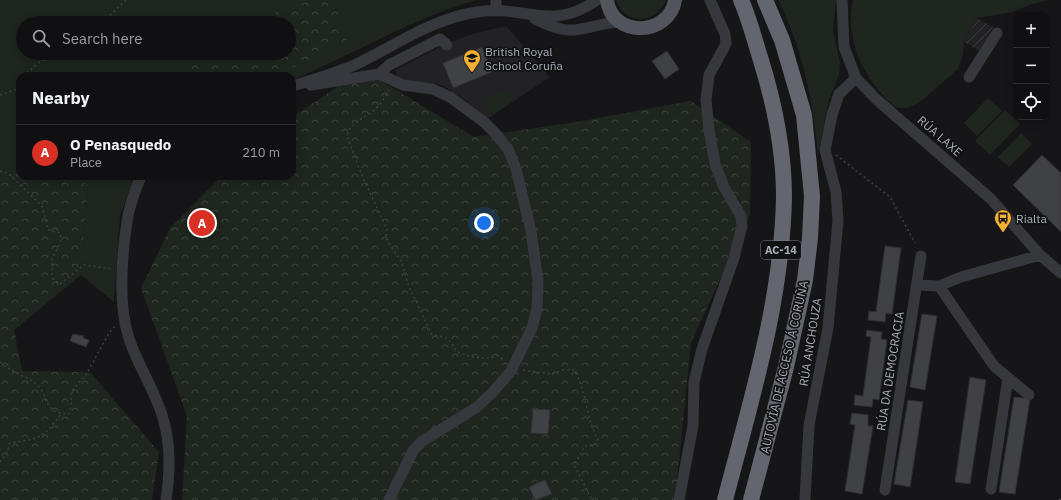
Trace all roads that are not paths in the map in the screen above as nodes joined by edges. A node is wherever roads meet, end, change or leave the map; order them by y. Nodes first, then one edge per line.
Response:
1 (597, 0) edge
2 (607, 0) edge
3 (675, 0) edge
4 (710, 0) edge
5 (741, 0) edge
6 (765, 0) edge
7 (842, 0) edge
8 (496, 5) edge
9 (525, 14) junction
10 (620, 22) junction
11 (997, 33) dead end
12 (447, 44) dead end
13 (379, 74) junction
14 (969, 77) dead end
15 (856, 78) junction
16 (296, 85) edge
17 (296, 86) edge
18 (140, 180) edge
19 (1040, 255) junction
20 (921, 256) dead end
21 (1061, 273) edge
22 (917, 285) junction
23 (939, 286) junction
24 (1008, 378) junction
25 (1029, 395) dead end
26 (991, 489) dead end
27 (885, 490) dead end
28 (166, 500) edge
29 (389, 500) edge
30 (680, 500) edge
31 (725, 500) edge
32 (751, 500) edge
33 (805, 500) edge

1 - 9 street
2 - 10 main road
3 - 10 main road
4 - 30 street
5 - 31 highway, AUTOVÍA DE ACCESO Á CORUÑA / AC-14
6 - 32 highway, AUTOVÍA DE ACCESO Á CORUÑA / AC-14
7 - 15 street, RÚA LAXE
8 - 9 street
8 - 16 street
9 - 10 street
11 - 14 street
12 - 13 street
13 - 17 street
13 - 29 street
15 - 19 street, RÚA LAXE
15 - 33 street, RÚA ANCHOUZA
18 - 28 street
19 - 21 street, RÚA LAXE
19 - 23 street
20 - 22 street, RÚA DA DEMOCRACIA
22 - 23 street
22 - 27 street, RÚA DA DEMOCRACIA
23 - 24 street
24 - 25 street
24 - 26 street

